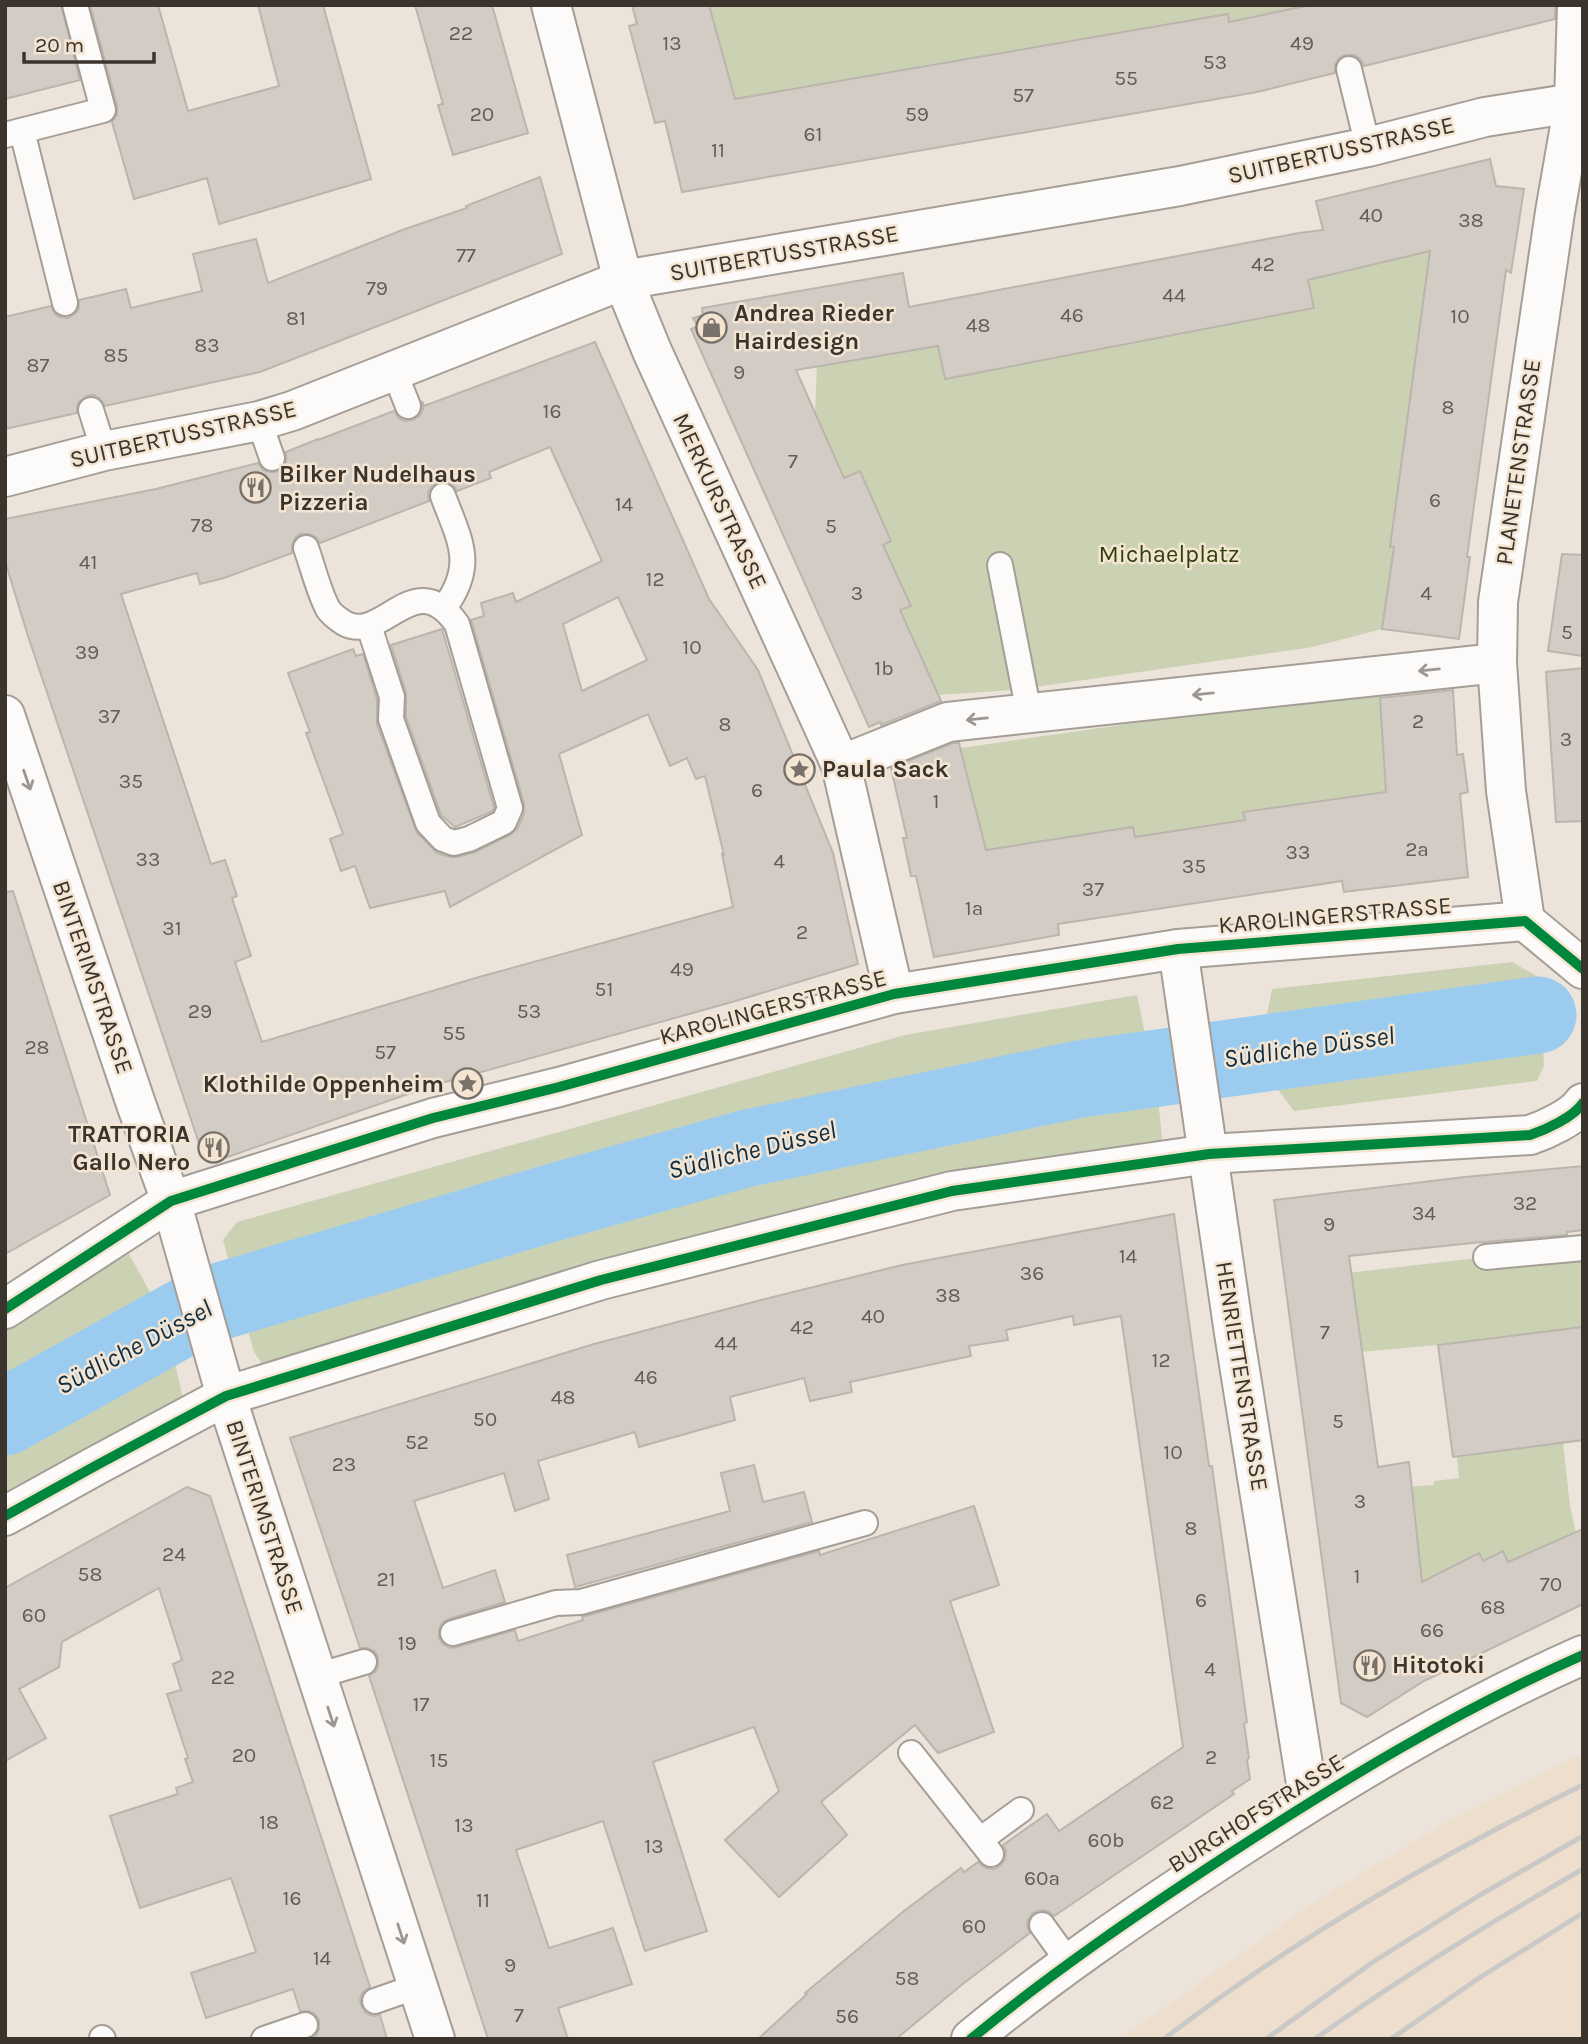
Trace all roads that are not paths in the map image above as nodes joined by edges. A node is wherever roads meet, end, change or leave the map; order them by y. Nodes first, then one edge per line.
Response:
1 (75, 5) edge
2 (551, 5) edge
3 (1577, 5) edge
4 (1349, 69) dead end
5 (1578, 103) edge
6 (14, 133) edge
7 (1368, 147) junction
8 (623, 281) junction
9 (65, 303) dead end
10 (394, 371) junction
11 (408, 406) dead end
12 (92, 410) dead end
13 (259, 421) junction
14 (104, 452) junction
15 (272, 458) dead end
16 (5, 477) edge
17 (443, 496) dead end
18 (306, 548) dead end
19 (1000, 565) dead end
20 (444, 608) junction
21 (369, 626) junction
22 (1497, 663) junction
23 (1028, 713) junction
24 (5, 715) edge
25 (841, 765) junction
26 (1525, 921) junction
27 (1178, 949) junction
28 (1583, 969) edge
29 (894, 994) junction
30 (1581, 1108) edge
31 (1209, 1154) junction
32 (171, 1201) junction
33 (1583, 1248) edge
34 (1486, 1257) dead end
35 (5, 1309) edge
36 (226, 1396) junction
37 (5, 1516) edge
38 (866, 1523) dead end
39 (453, 1633) dead end
40 (1583, 1655) edge
41 (365, 1662) dead end
42 (317, 1676) junction
43 (911, 1754) dead end
44 (1309, 1802) junction
45 (1021, 1810) dead end
46 (1042, 1925) dead end
47 (1070, 1964) junction
48 (418, 1986) junction
49 (375, 2001) dead end
50 (305, 2025) dead end
51 (264, 2039) edge
52 (435, 2039) edge
53 (971, 2039) edge

1 - 6 lane
2 - 8 street, MERKURSTRASSE
3 - 5 street, PLANETENSTRASSE
4 - 7 lane
5 - 7 street, SUITBERTUSSTRASSE
5 - 22 street, PLANETENSTRASSE
6 - 9 lane
7 - 8 street, SUITBERTUSSTRASSE
8 - 10 street, SUITBERTUSSTRASSE
8 - 25 street, MERKURSTRASSE
10 - 11 lane
10 - 13 street, SUITBERTUSSTRASSE
12 - 14 lane
13 - 14 street, SUITBERTUSSTRASSE
13 - 15 lane
14 - 16 street, SUITBERTUSSTRASSE
17 - 20 lane
18 - 21 lane
19 - 23 lane
20 - 21 lane
20 - 21 lane
22 -> 23 street
22 - 26 street, PLANETENSTRASSE
23 -> 25 street
24 -> 32 street, BINTERIMSTRASSE
25 - 29 street, MERKURSTRASSE
26 - 27 street, KAROLINGERSTRASSE
26 - 28 street
27 - 29 street, KAROLINGERSTRASSE
27 - 31 street, HENRIETTENSTRASSE
29 - 32 street, KAROLINGERSTRASSE
30 - 31 street
31 - 36 street
31 - 44 street, HENRIETTENSTRASSE
32 - 35 street, KAROLINGERSTRASSE
32 - 36 street, BINTERIMSTRASSE
33 - 34 lane
36 - 37 street
36 - 42 street, BINTERIMSTRASSE
38 - 39 lane
40 - 44 street, BURGHOFSTRASSE
41 - 42 lane
42 -> 48 street, BINTERIMSTRASSE
43 - 45 lane
44 - 47 street, BURGHOFSTRASSE
46 - 47 lane
47 - 53 street, BURGHOFSTRASSE
48 - 49 lane
48 - 52 street, BINTERIMSTRASSE
50 - 51 lane

